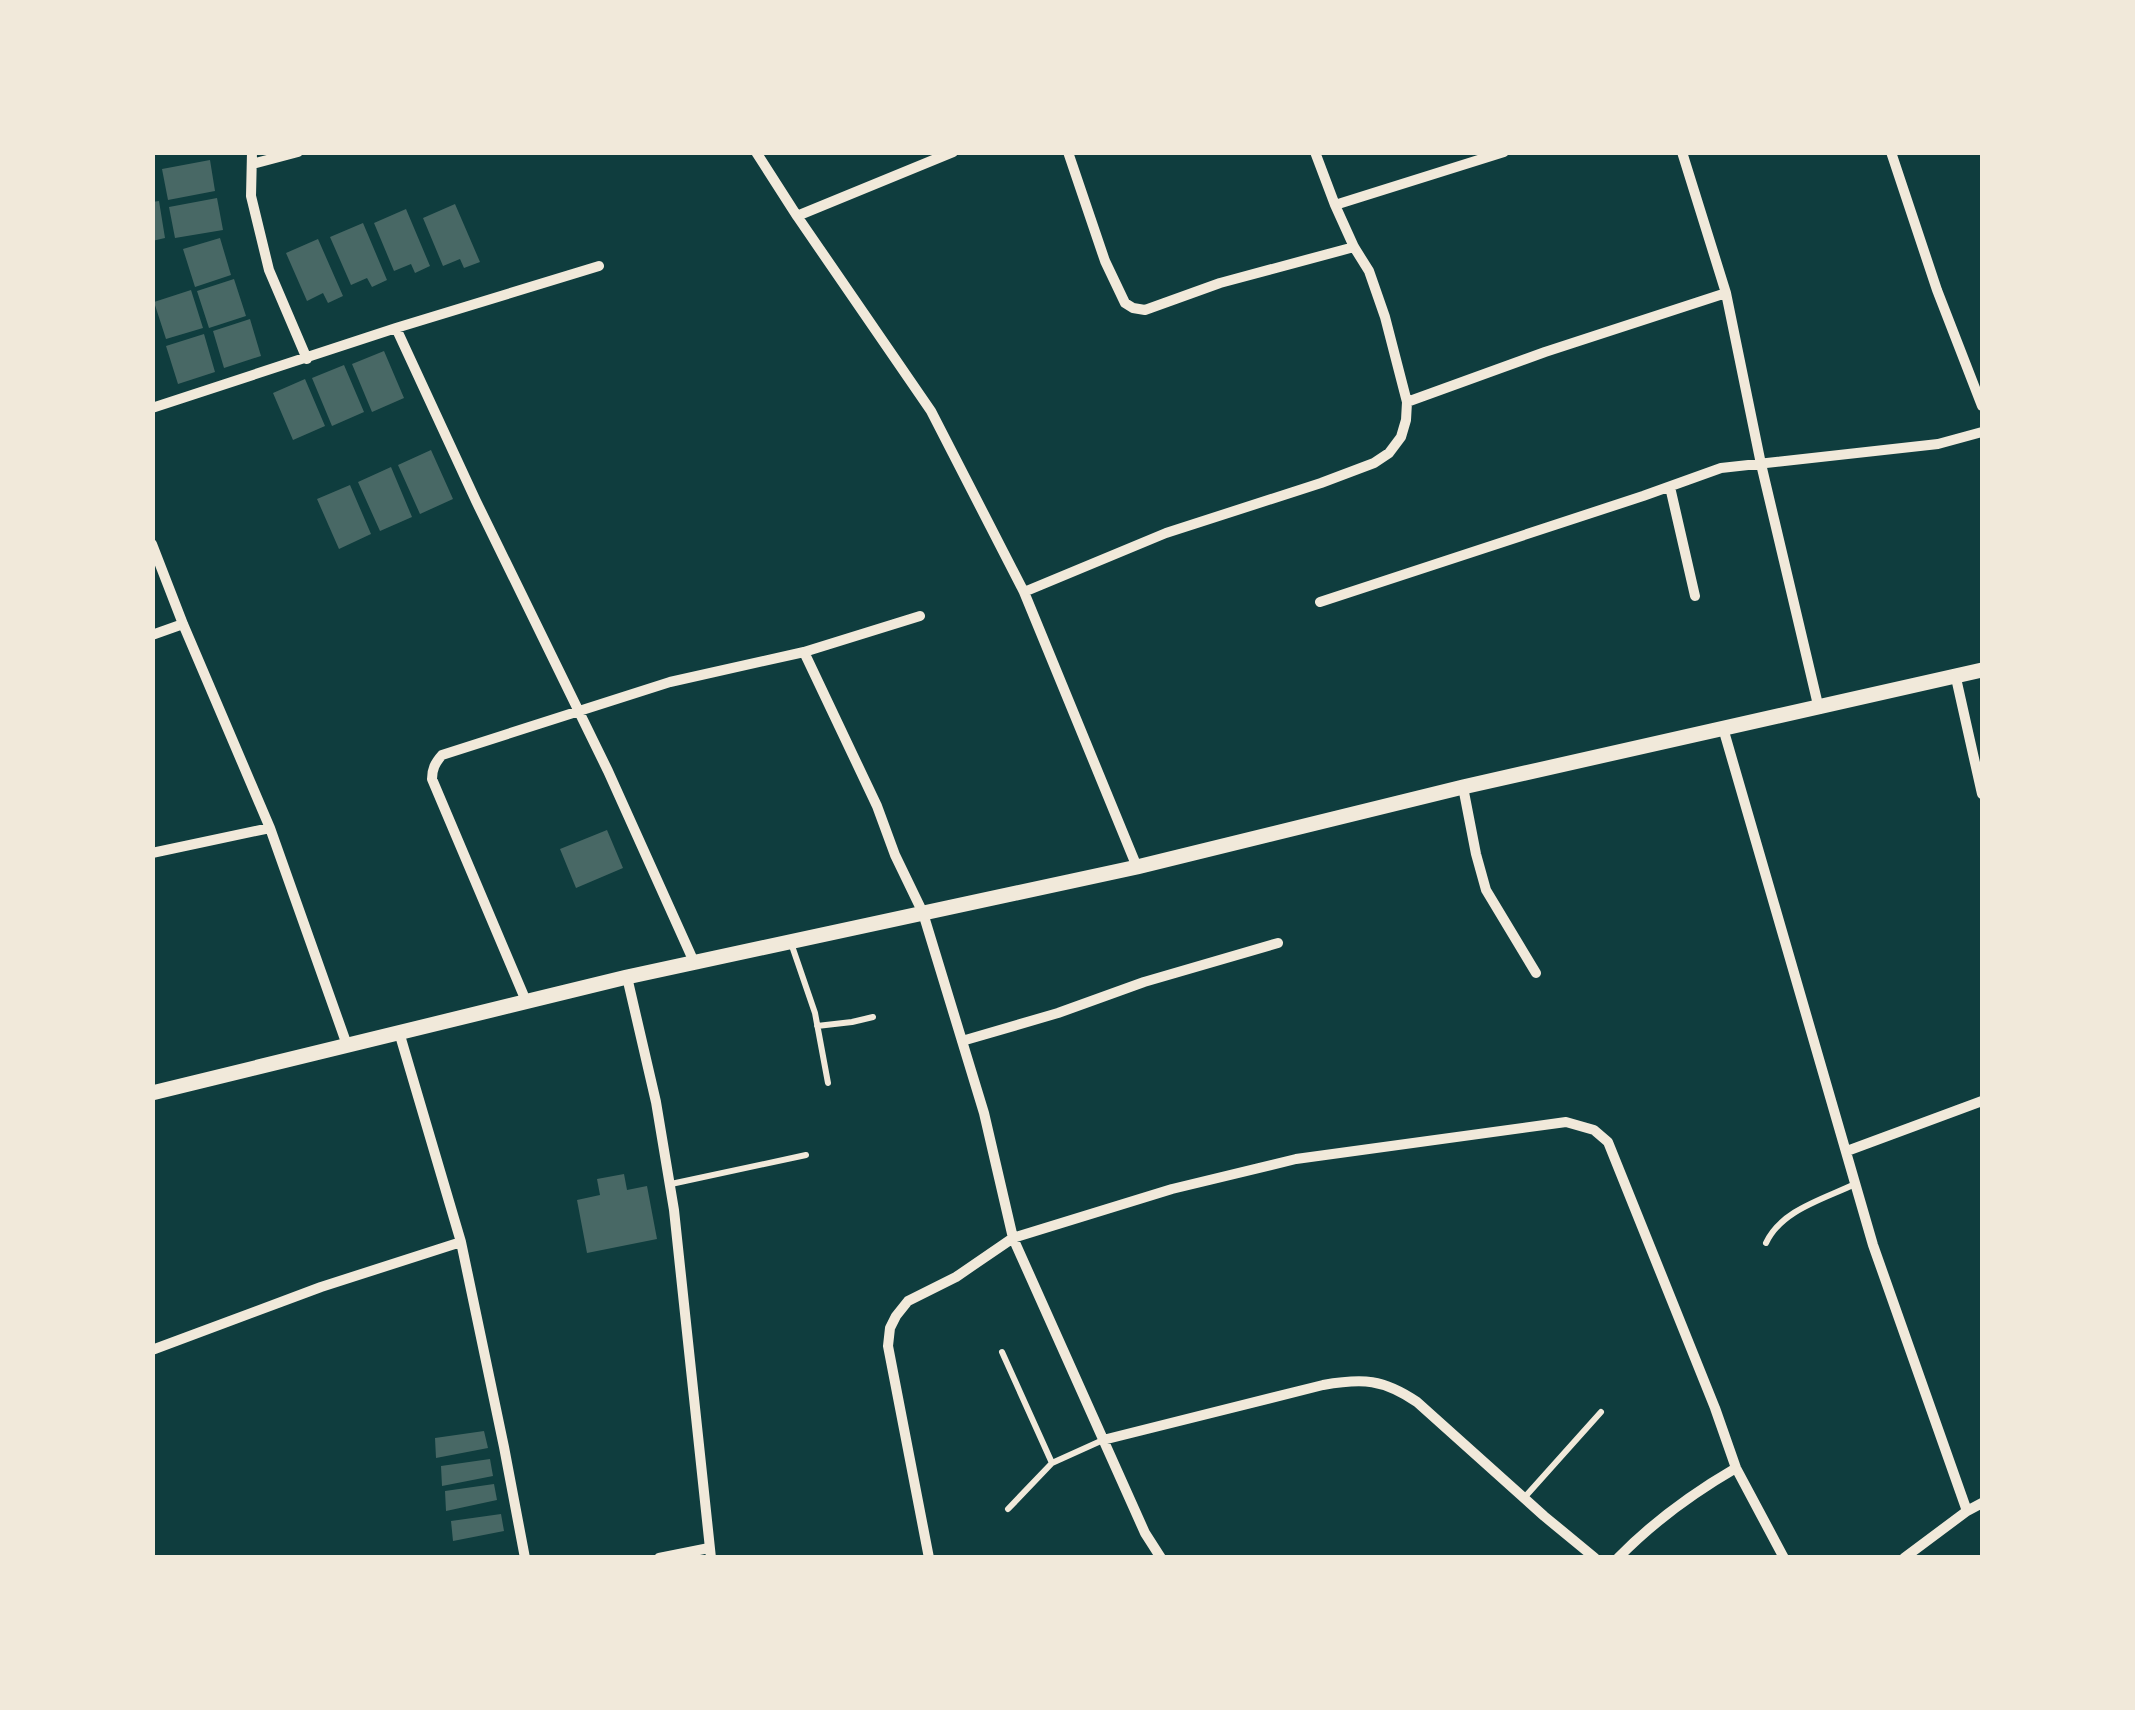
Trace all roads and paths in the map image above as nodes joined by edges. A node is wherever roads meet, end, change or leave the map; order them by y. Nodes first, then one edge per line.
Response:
1 (298, 152) edge
2 (756, 152) edge
3 (953, 152) edge
4 (1068, 152) edge
5 (1315, 152) edge
6 (1504, 152) edge
7 (1682, 152) edge
8 (1890, 152) edge
9 (1487, 155) edge
10 (252, 158) edge
11 (1335, 204) junction
12 (797, 216) junction
13 (1354, 246) junction
14 (599, 266) dead end
15 (1726, 293) junction
16 (396, 328) junction
17 (307, 359) junction
18 (1406, 402) junction
19 (1982, 406) edge
20 (152, 408) edge
21 (1982, 432) edge
22 (1761, 464) junction
23 (1670, 487) junction
24 (152, 544) edge
25 (1024, 592) junction
26 (1695, 596) dead end
27 (1320, 602) dead end
28 (920, 616) dead end
29 (183, 624) junction
30 (152, 636) edge
31 (804, 652) junction
32 (1982, 670) edge
33 (1956, 678) junction
34 (1819, 709) junction
35 (578, 711) junction
36 (1724, 728) junction
37 (1463, 787) junction
38 (1982, 794) edge
39 (270, 828) junction
40 (152, 853) edge
41 (1137, 867) junction
42 (923, 913) junction
43 (791, 942) junction
44 (1278, 942) dead end
45 (694, 962) junction
46 (1536, 973) dead end
47 (627, 977) junction
48 (526, 1001) junction
49 (873, 1017) dead end
50 (817, 1026) junction
51 (399, 1032) junction
52 (962, 1041) junction
53 (347, 1044) junction
54 (828, 1084) dead end
55 (152, 1093) edge
56 (1982, 1101) edge
57 (1848, 1151) junction
58 (806, 1155) dead end
59 (670, 1184) junction
60 (1856, 1184) junction
61 (1013, 1238) junction
62 (461, 1242) junction
63 (1766, 1243) dead end
64 (152, 1350) edge
65 (1002, 1352) dead end
66 (1602, 1412) dead end
67 (1103, 1440) junction
68 (1052, 1463) junction
69 (1736, 1468) junction
70 (1524, 1498) junction
71 (1982, 1503) edge
72 (1008, 1509) dead end
73 (1967, 1510) junction
74 (710, 1552) edge
75 (525, 1558) edge
76 (660, 1558) edge
77 (929, 1558) edge
78 (1161, 1558) edge
79 (1595, 1558) edge
80 (1618, 1558) edge
81 (1784, 1558) edge
82 (1904, 1558) edge

1 - 10 street
2 - 12 street
3 - 12 street
4 - 13 street
5 - 11 street
6 - 9 street
7 - 15 street
8 - 19 street
9 - 11 street
10 - 17 street
11 - 13 street
12 - 25 street
13 - 18 street
14 - 16 street
15 - 18 street
15 - 22 street
16 - 17 street
16 - 35 street
17 - 20 street
18 - 25 street
21 - 22 street
22 - 23 street
22 - 34 street
23 - 26 street
23 - 27 street
24 - 29 street
25 - 41 street
28 - 31 street
29 - 30 street
29 - 39 street
31 - 35 street
31 - 42 street
32 - 33 street
33 - 34 street
33 - 38 street
34 - 36 street
35 - 45 street
35 - 48 street
36 - 37 street
36 - 57 street
37 - 41 street
37 - 46 street
39 - 40 street
39 - 53 street
41 - 42 street
42 - 43 street
42 - 52 street
43 - 45 street
43 - 50 lane
44 - 52 street
45 - 47 street
47 - 48 street
47 - 59 street
48 - 51 street
49 - 50 lane
50 - 54 lane
51 - 53 street
51 - 62 street
52 - 61 street
53 - 55 street
56 - 57 street
57 - 60 street
58 - 59 lane
59 - 74 street
60 - 63 lane
60 - 73 street
61 - 67 street
61 - 69 street
61 - 77 street
62 - 64 street
62 - 75 street
65 - 68 lane
66 - 70 lane
67 - 68 lane
67 - 70 street
67 - 78 street
68 - 72 lane
69 - 80 street
69 - 81 street
70 - 79 street
71 - 73 street
73 - 82 street
74 - 76 street

